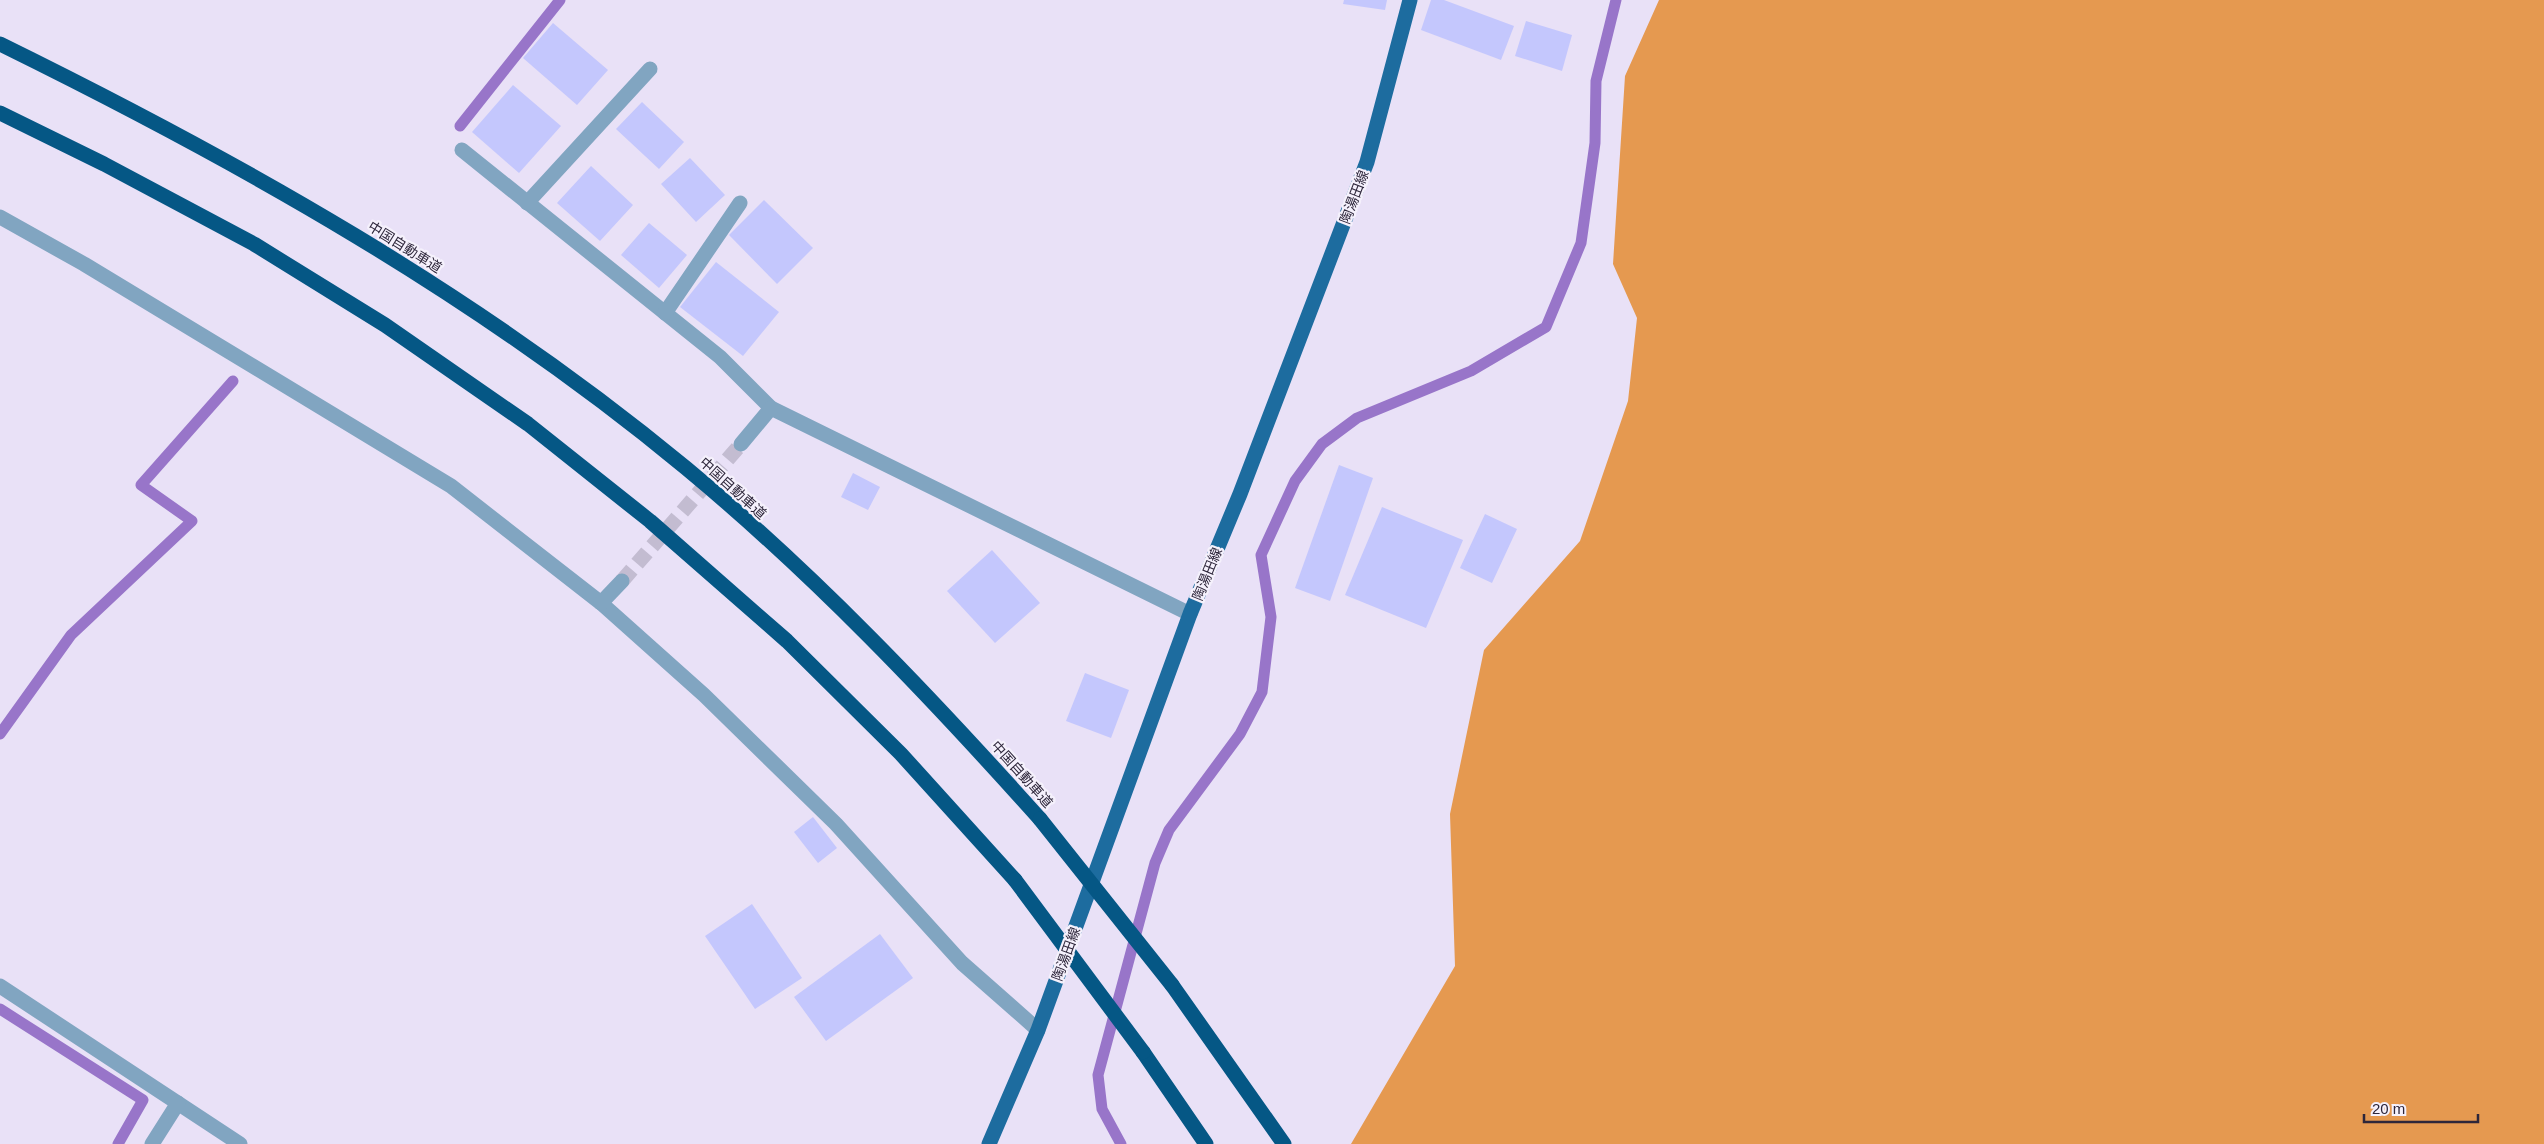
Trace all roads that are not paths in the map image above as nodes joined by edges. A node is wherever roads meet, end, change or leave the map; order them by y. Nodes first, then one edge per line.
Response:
1 (1410, 0) edge
2 (0, 44) edge
3 (650, 69) dead end
4 (0, 113) edge
5 (462, 150) dead end
6 (527, 203) junction
7 (740, 203) dead end
8 (0, 217) edge
9 (665, 313) junction
10 (771, 408) junction
11 (741, 444) tunnel mouth
12 (622, 581) tunnel mouth
13 (601, 603) junction
14 (1190, 614) junction
15 (0, 986) edge
16 (1038, 1030) junction
17 (178, 1103) junction
18 (152, 1144) edge
19 (240, 1144) edge
20 (989, 1144) edge
21 (1206, 1144) edge
22 (1284, 1144) edge

1 - 14 main road, 陶湯田線
2 - 22 highway, 中国自動車道, bridge
3 - 6 street
4 - 21 highway, bridge
5 - 6 street
6 - 9 street
7 - 9 street
8 - 13 street
9 - 10 street
10 - 11 street
10 - 14 street
12 - 13 street
13 - 16 street
14 - 16 main road, 陶湯田線
15 - 17 street
16 - 20 main road, 陶湯田線
17 - 18 street
17 - 19 street

